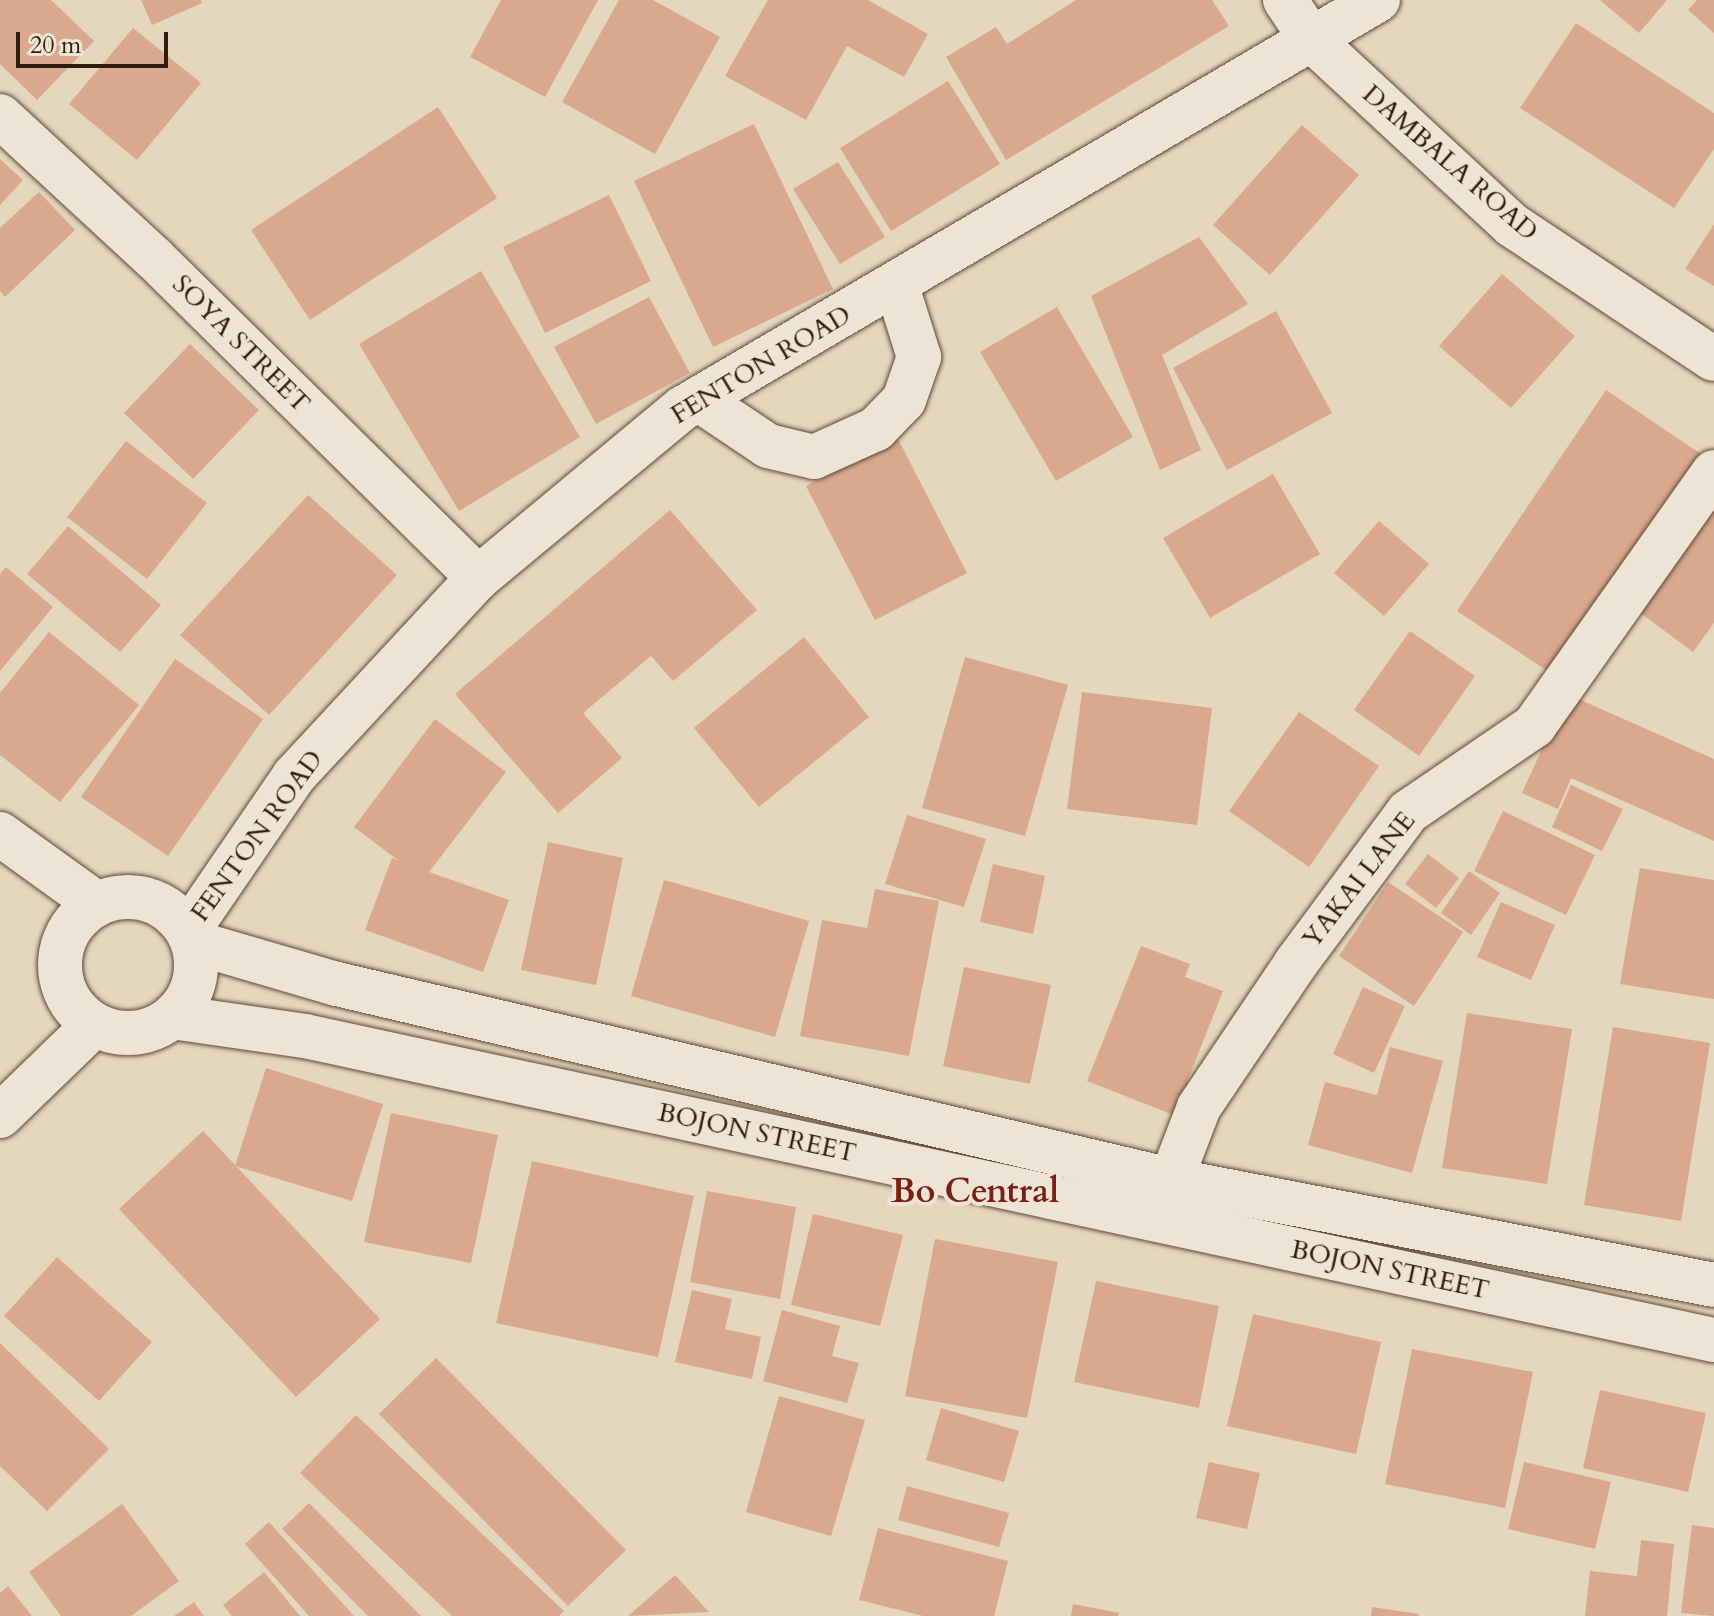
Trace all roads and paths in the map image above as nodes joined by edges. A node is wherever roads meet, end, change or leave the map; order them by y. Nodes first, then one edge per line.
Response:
1 (1285, 0) edge
2 (1378, 0) edge
3 (1311, 39) junction
4 (0, 116) edge
5 (896, 283) junction
6 (1714, 359) edge
7 (698, 399) junction
8 (1714, 472) edge
9 (478, 578) junction
10 (0, 834) edge
11 (97, 904) junction
12 (191, 936) junction
13 (173, 1017) junction
14 (94, 1025) junction
15 (0, 1116) edge
16 (1171, 1180) junction
17 (1714, 1285) edge
18 (1714, 1340) edge

1 - 3 street, DAMBALA ROAD
2 - 3 street, FENTON ROAD
3 - 5 street, FENTON ROAD
3 - 6 street, DAMBALA ROAD
4 - 9 street, SOYA STREET
5 - 7 street, FENTON ROAD
5 - 7 street
7 - 9 street, FENTON ROAD
8 - 16 street, YAKAI LANE
9 - 12 street, FENTON ROAD
10 - 11 street
11 - 12 street
11 - 14 street
12 - 13 street
12 - 16 street, BOJON STREET
13 - 14 street
13 - 18 street, BOJON STREET
14 - 15 street
16 - 17 street, BOJON STREET

